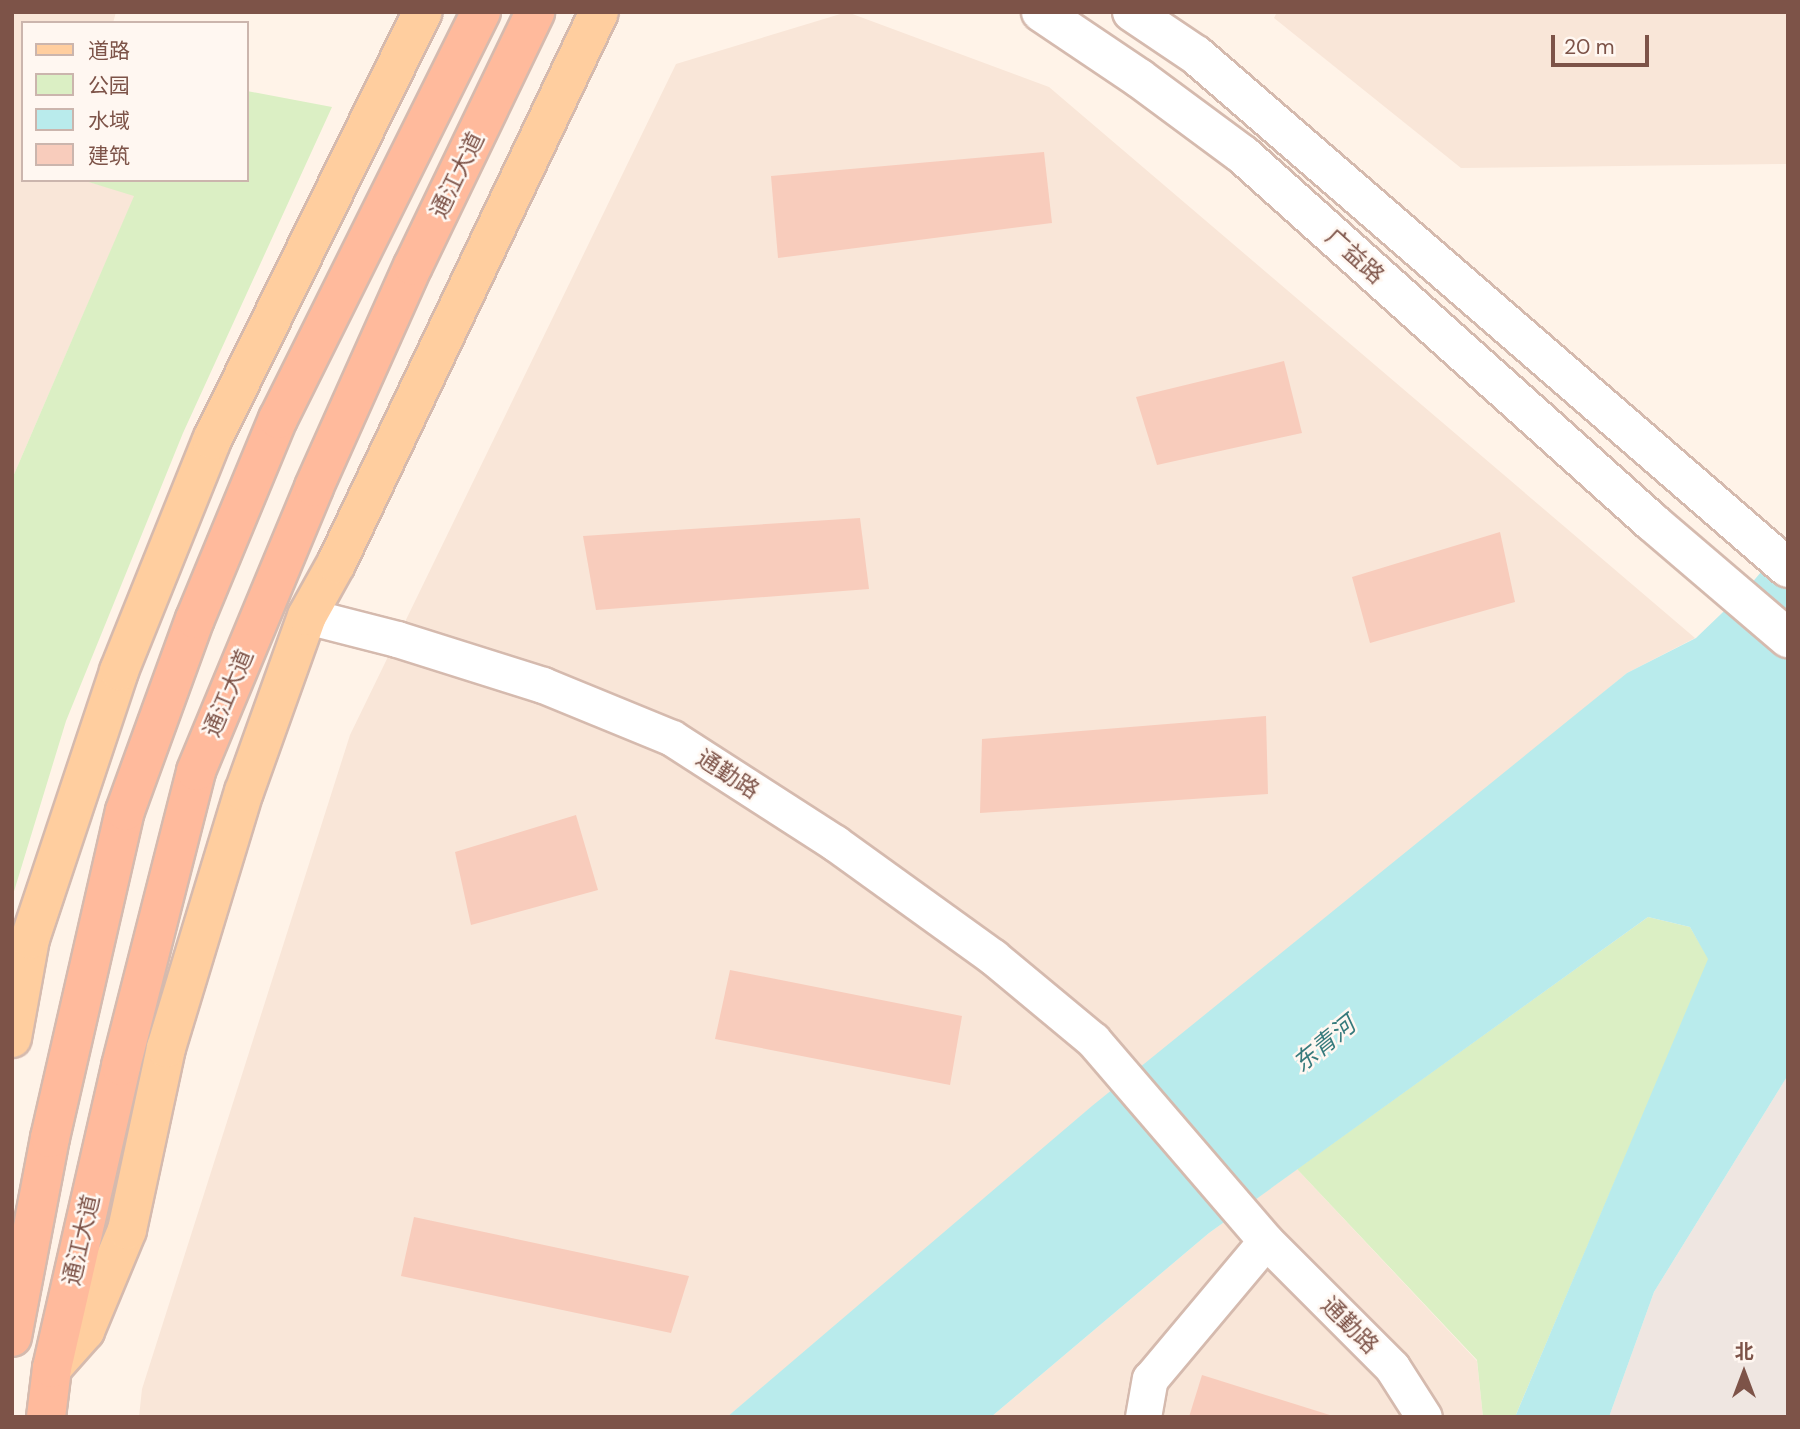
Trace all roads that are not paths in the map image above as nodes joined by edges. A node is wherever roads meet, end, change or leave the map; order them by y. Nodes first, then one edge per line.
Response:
1 (423, 12) edge
2 (481, 12) edge
3 (535, 12) edge
4 (599, 12) edge
5 (1041, 12) edge
6 (1132, 12) edge
7 (1788, 568) edge
8 (307, 616) junction
9 (1788, 638) edge
10 (12, 1038) edge
11 (43, 1172) junction
12 (12, 1226) edge
13 (1266, 1241) junction
14 (12, 1337) edge
15 (52, 1368) junction
16 (46, 1417) edge
17 (1143, 1417) edge
18 (1424, 1417) edge

1 - 10 main road
2 - 11 highway, 通江大道
3 - 15 highway, 通江大道
4 - 8 main road
5 - 9 main road, 广益路
6 - 7 main road, 广益路
8 - 13 street, 通勤路
8 - 15 main road
11 - 12 main road
11 - 14 highway, 通江大道
13 - 17 street
13 - 18 street, 通勤路
15 - 16 highway, 通江大道

